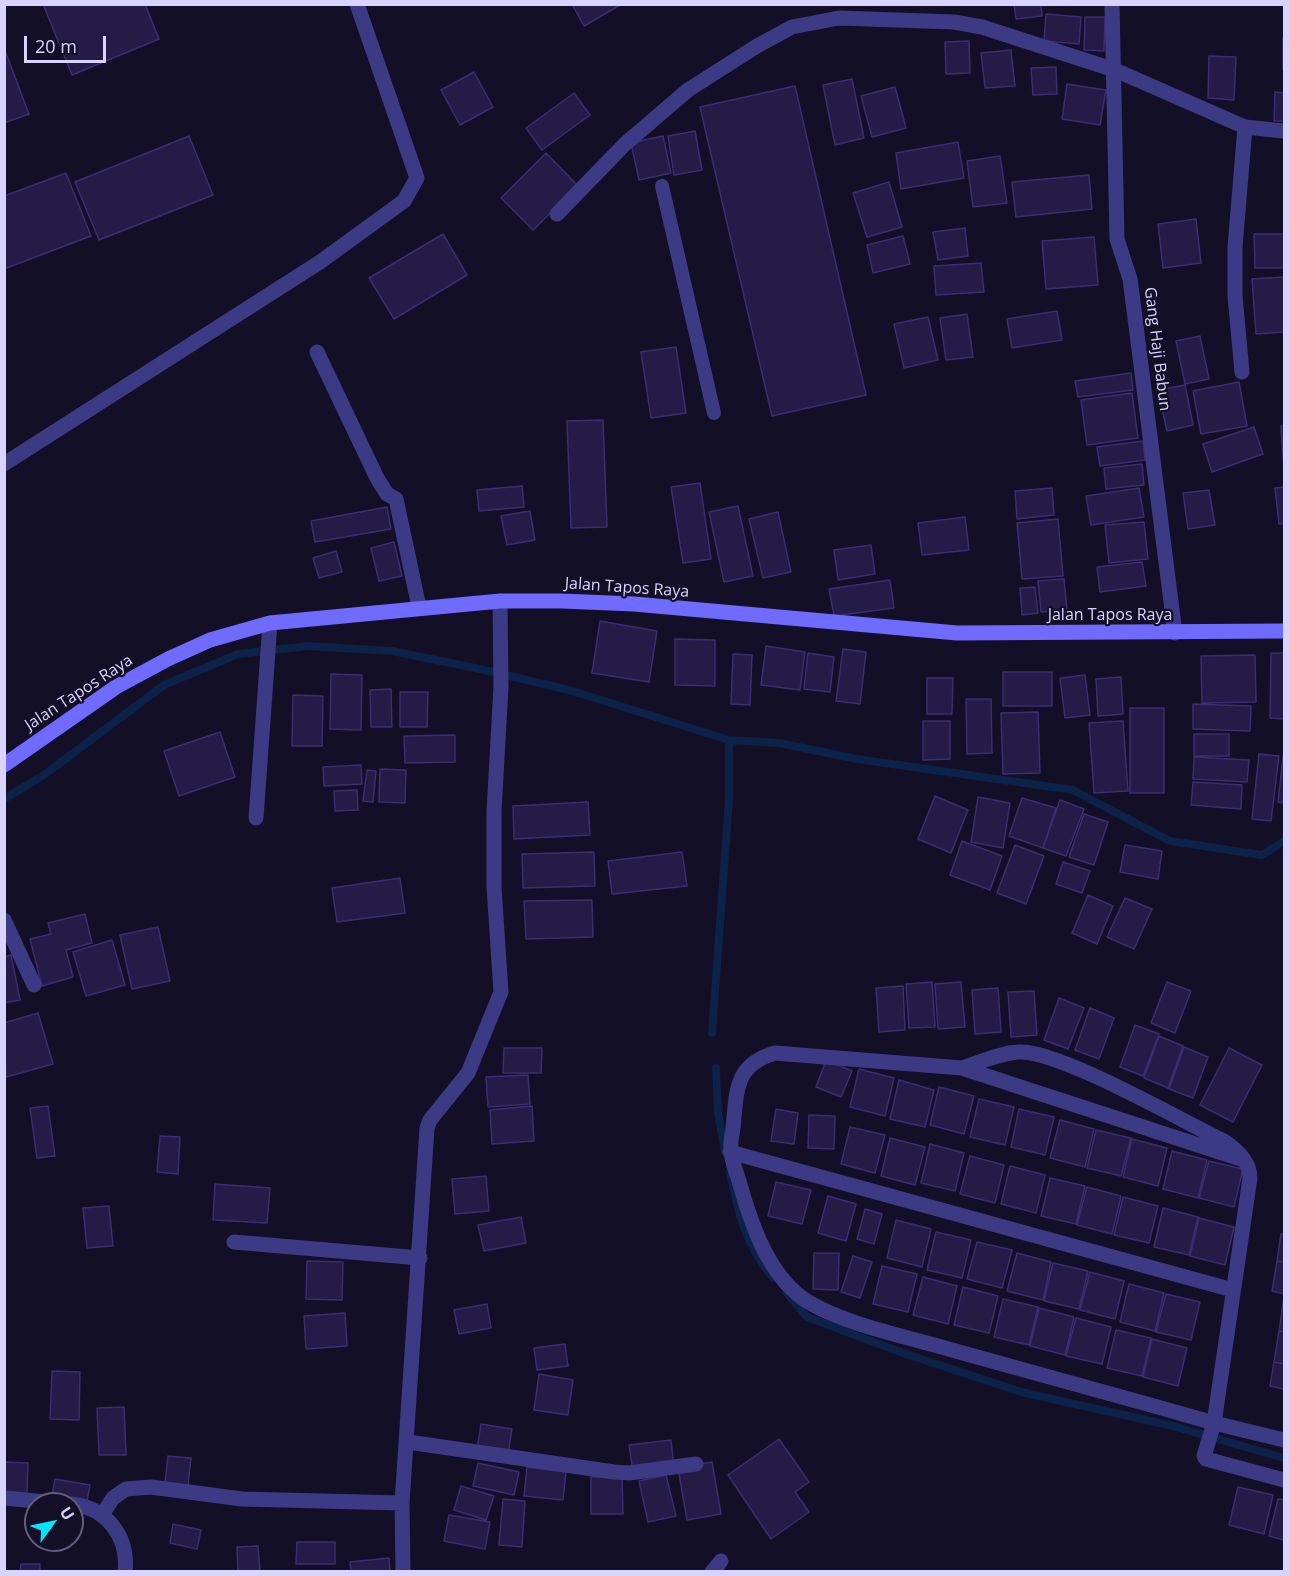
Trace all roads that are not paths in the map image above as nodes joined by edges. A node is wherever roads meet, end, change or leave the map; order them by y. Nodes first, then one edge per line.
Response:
1 (357, 4) edge
2 (1112, 4) edge
3 (1115, 70) junction
4 (1245, 127) junction
5 (1284, 131) edge
6 (662, 186) dead end
7 (557, 214) dead end
8 (317, 352) dead end
9 (1242, 372) dead end
10 (714, 413) dead end
11 (4, 464) edge
12 (500, 601) junction
13 (419, 607) junction
14 (270, 623) junction
15 (1284, 631) edge
16 (1175, 633) junction
17 (4, 765) edge
18 (256, 818) dead end
19 (4, 920) edge
20 (34, 985) dead end
21 (962, 1068) junction
22 (730, 1152) junction
23 (1244, 1160) junction
24 (234, 1242) dead end
25 (420, 1258) junction
26 (1233, 1290) junction
27 (1213, 1425) junction
28 (1284, 1440) edge
29 (408, 1442) junction
30 (696, 1464) dead end
31 (1284, 1480) edge
32 (4, 1498) edge
33 (24, 1500) edge
34 (402, 1503) junction
35 (84, 1506) edge
36 (102, 1515) junction
37 (125, 1572) edge
38 (403, 1572) edge

1 - 11 street
2 - 3 street, Gang Haji Babun
3 - 4 street
3 - 7 street
3 - 16 street, Gang Haji Babun
4 - 5 street
4 - 9 street
6 - 10 lane
8 - 13 street
12 - 13 main road, Jalan Tapos Raya
12 - 16 main road, Jalan Tapos Raya
12 - 25 street
13 - 14 main road, Jalan Tapos Raya
14 - 17 main road, Jalan Tapos Raya
14 - 18 street
15 - 16 main road, Jalan Tapos Raya
19 - 20 street
21 - 22 street
21 - 23 street
21 - 23 street
22 - 26 street
22 - 27 street
23 - 26 street
24 - 25 street
25 - 29 street
26 - 27 street
27 - 28 street
27 - 31 street
29 - 30 street
29 - 34 street
32 - 33 street
34 - 36 street
34 - 38 street
35 - 36 street
36 - 37 street

